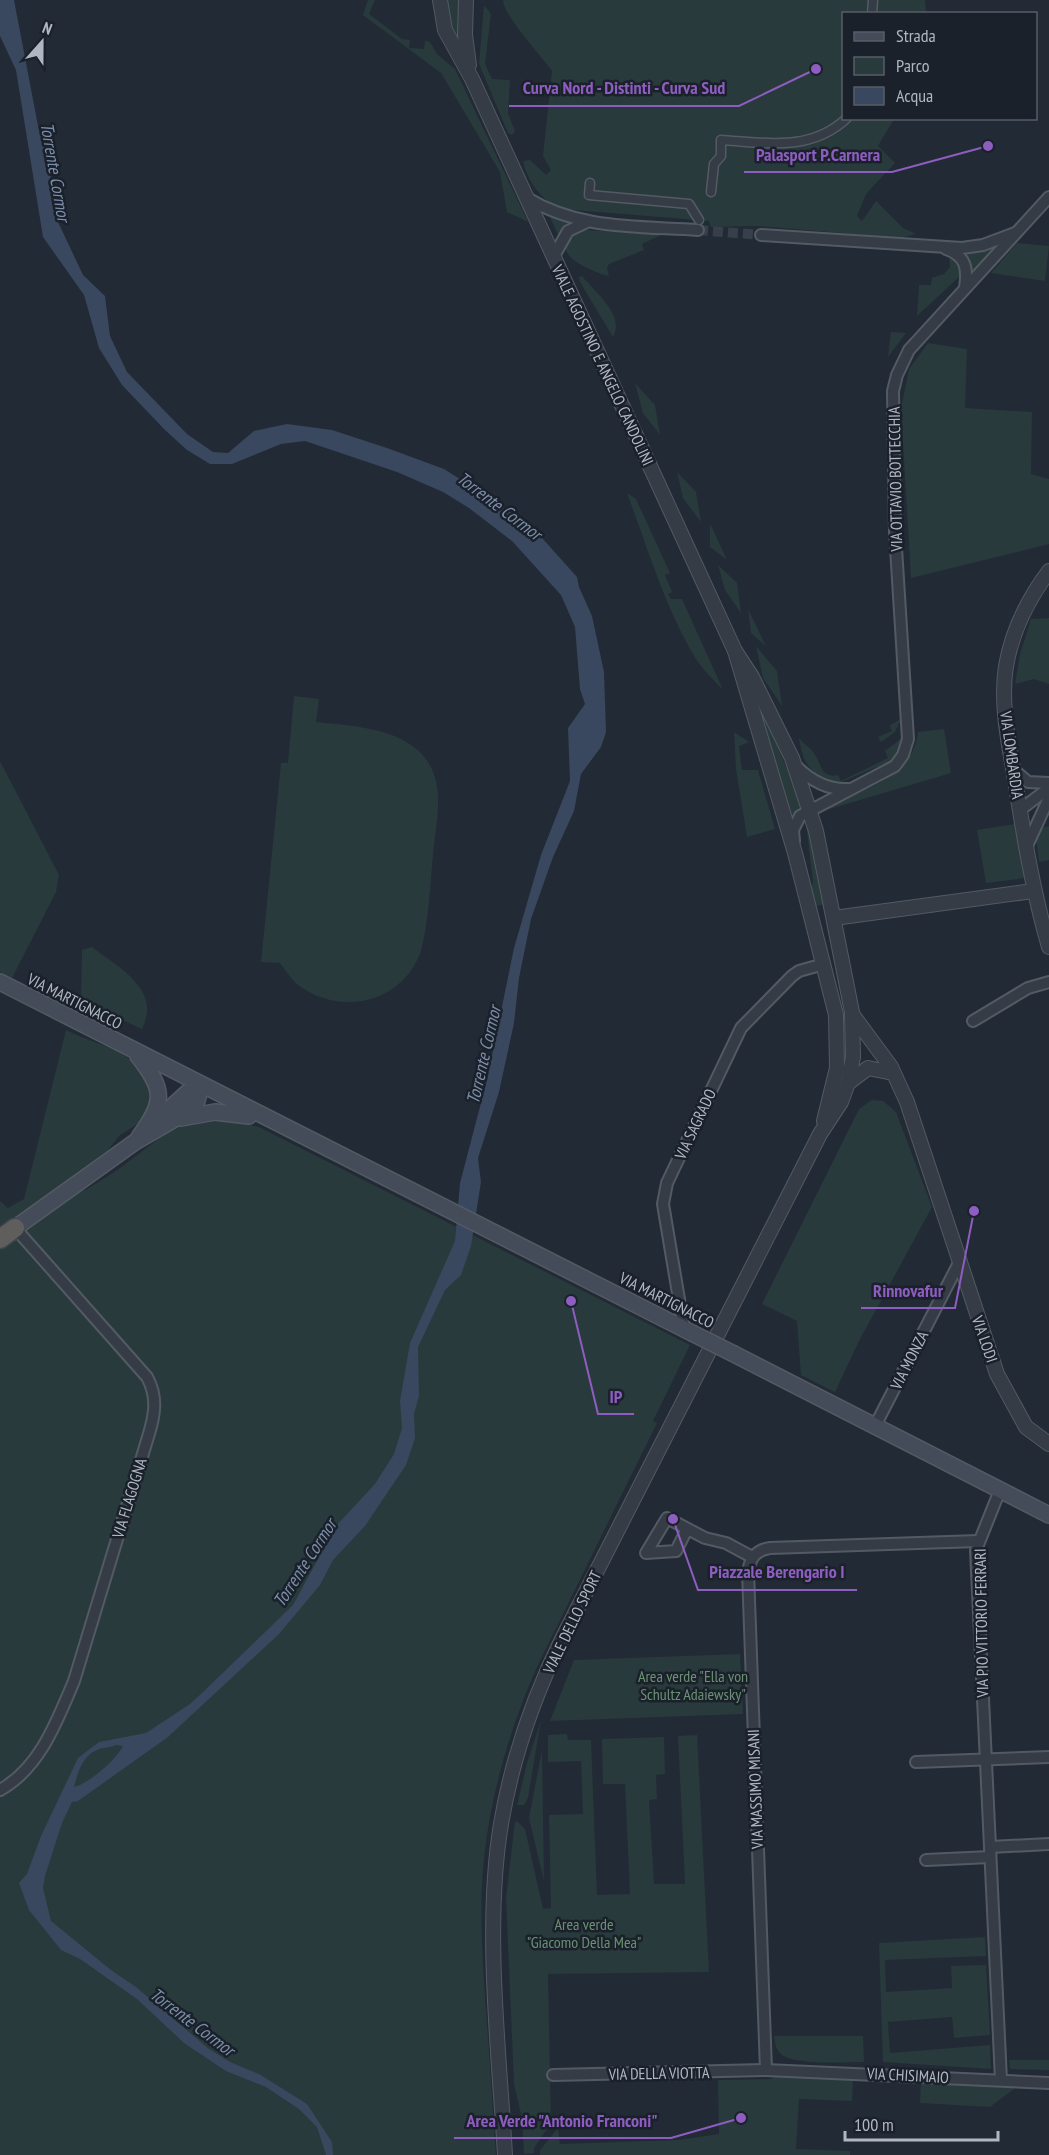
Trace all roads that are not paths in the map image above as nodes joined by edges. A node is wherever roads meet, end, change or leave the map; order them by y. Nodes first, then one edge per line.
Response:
1 (440, 0) edge
2 (466, 0) edge
3 (472, 79) junction
4 (844, 120) edge
5 (590, 183) dead end
6 (711, 192) dead end
7 (1049, 197) edge
8 (527, 198) junction
9 (588, 222) junction
10 (698, 225) joint
11 (1018, 231) junction
12 (761, 235) tunnel mouth
13 (943, 248) junction
14 (554, 256) junction
15 (965, 288) junction
16 (1049, 571) edge
17 (735, 651) junction
18 (795, 765) junction
19 (1014, 769) junction
20 (1049, 786) edge
21 (852, 789) junction
22 (1047, 808) edge
23 (810, 810) junction
24 (1020, 810) junction
25 (1049, 821) edge
26 (1036, 825) junction
27 (1026, 848) junction
28 (795, 853) junction
29 (1033, 891) junction
30 (834, 917) junction
31 (813, 922) junction
32 (1049, 947) edge
33 (824, 964) junction
34 (0, 982) edge
35 (1049, 982) edge
36 (852, 1012) junction
37 (836, 1015) junction
38 (974, 1021) dead end
39 (853, 1036) junction
40 (134, 1052) junction
41 (888, 1072) junction
42 (848, 1083) junction
43 (898, 1084) junction
44 (201, 1087) junction
45 (178, 1119) junction
46 (268, 1120) junction
47 (820, 1134) junction
48 (135, 1142) junction
49 (15, 1228) junction
50 (0, 1239) edge
51 (960, 1261) junction
52 (688, 1331) junction
53 (874, 1426) junction
54 (1049, 1444) edge
55 (1000, 1490) junction
56 (1049, 1515) edge
57 (687, 1529) dead end
58 (978, 1541) junction
59 (752, 1557) junction
60 (1049, 1757) edge
61 (985, 1759) junction
62 (916, 1762) dead end
63 (0, 1790) edge
64 (1049, 1844) edge
65 (990, 1852) junction
66 (926, 1860) dead end
67 (766, 2070) junction
68 (553, 2075) dead end
69 (1001, 2080) junction
70 (1049, 2083) edge
71 (505, 2155) edge

1 - 3 street, VIALE AGOSTINO E ANGELO CANDOLINI
2 - 3 street, VIALE AGOSTINO E ANGELO CANDOLINI
3 - 8 street, VIALE AGOSTINO E ANGELO CANDOLINI
4 - 6 street
5 - 10 street
7 - 11 street, VIA OTTAVIO BOTTECCHIA
8 - 9 street
8 - 14 street, VIALE AGOSTINO E ANGELO CANDOLINI
9 - 10 street
9 - 14 street
11 - 13 street
11 - 15 street, VIA OTTAVIO BOTTECCHIA
12 - 13 street
13 - 15 street
14 - 17 street, VIALE AGOSTINO E ANGELO CANDOLINI
15 - 21 street, VIA OTTAVIO BOTTECCHIA
16 - 19 street, VIA LOMBARDIA
17 - 18 street, VIALE AGOSTINO E ANGELO CANDOLINI
17 - 28 street, VIALE AGOSTINO E ANGELO CANDOLINI
18 - 21 street
18 - 23 street, VIALE AGOSTINO E ANGELO CANDOLINI
19 - 20 street
19 - 24 street, VIA LOMBARDIA
20 - 22 street
20 - 24 street
21 - 23 street, VIA OTTAVIO BOTTECCHIA
22 - 24 street
22 - 26 street
23 - 28 street
23 - 30 street, VIALE AGOSTINO E ANGELO CANDOLINI
24 - 27 street, VIA LOMBARDIA
25 - 26 street
26 - 27 street
27 - 29 street, VIA LOMBARDIA
28 - 31 street, VIALE AGOSTINO E ANGELO CANDOLINI
29 - 30 street
29 - 32 street, VIA LOMBARDIA
30 - 31 street
30 - 36 street, VIALE DELLO SPORT
31 - 33 street, VIALE DELLO SPORT
33 - 37 street, VIALE DELLO SPORT
33 - 52 street, VIA SAGRADO
34 - 40 main road, VIA MARTIGNACCO
35 - 38 street
36 - 39 street, VIALE DELLO SPORT
36 - 43 street, VIA LODI
37 - 39 street, VIA LODI
37 - 47 street, VIALE DELLO SPORT
39 - 41 street, VIA LODI
39 - 42 street, VIALE DELLO SPORT
40 - 44 main road, VIA MARTIGNACCO
40 - 48 main road, VIA MARTIGNACCO
41 - 42 street
41 - 43 street, VIA LODI
42 - 47 street, VIALE DELLO SPORT
43 - 51 street, VIA LODI
44 - 45 main road, VIA MARTIGNACCO
44 - 46 main road, VIA MARTIGNACCO
44 - 48 main road, VIA MARTIGNACCO
45 - 46 main road, VIA MARTIGNACCO
45 - 48 main road, VIA MARTIGNACCO
46 - 52 main road, VIA MARTIGNACCO
47 - 71 street, VIALE DELLO SPORT
48 - 49 main road, VIA MARTIGNACCO
49 - 50 highway
49 - 63 street, VIA FLAGOGNA
51 - 53 street, VIA MONZA
51 - 54 street, VIA LODI
52 - 53 main road, VIA MARTIGNACCO, bridge
53 - 55 main road, VIA MARTIGNACCO
55 - 56 main road, VIA MARTIGNACCO
55 - 58 street, VIA PIO VITTORIO FERRARI
57 - 59 street
58 - 59 street
58 - 61 street, VIA PIO VITTORIO FERRARI
59 - 67 street, VIA MASSIMO MISANI
60 - 61 street
61 - 62 street
61 - 65 street, VIA PIO VITTORIO FERRARI
64 - 65 street
65 - 66 street
65 - 69 street, VIA PIO VITTORIO FERRARI
67 - 68 street, VIA DELLA VIOTTA
67 - 69 street, VIA CHISIMAIO
69 - 70 street, VIA CHISIMAIO

